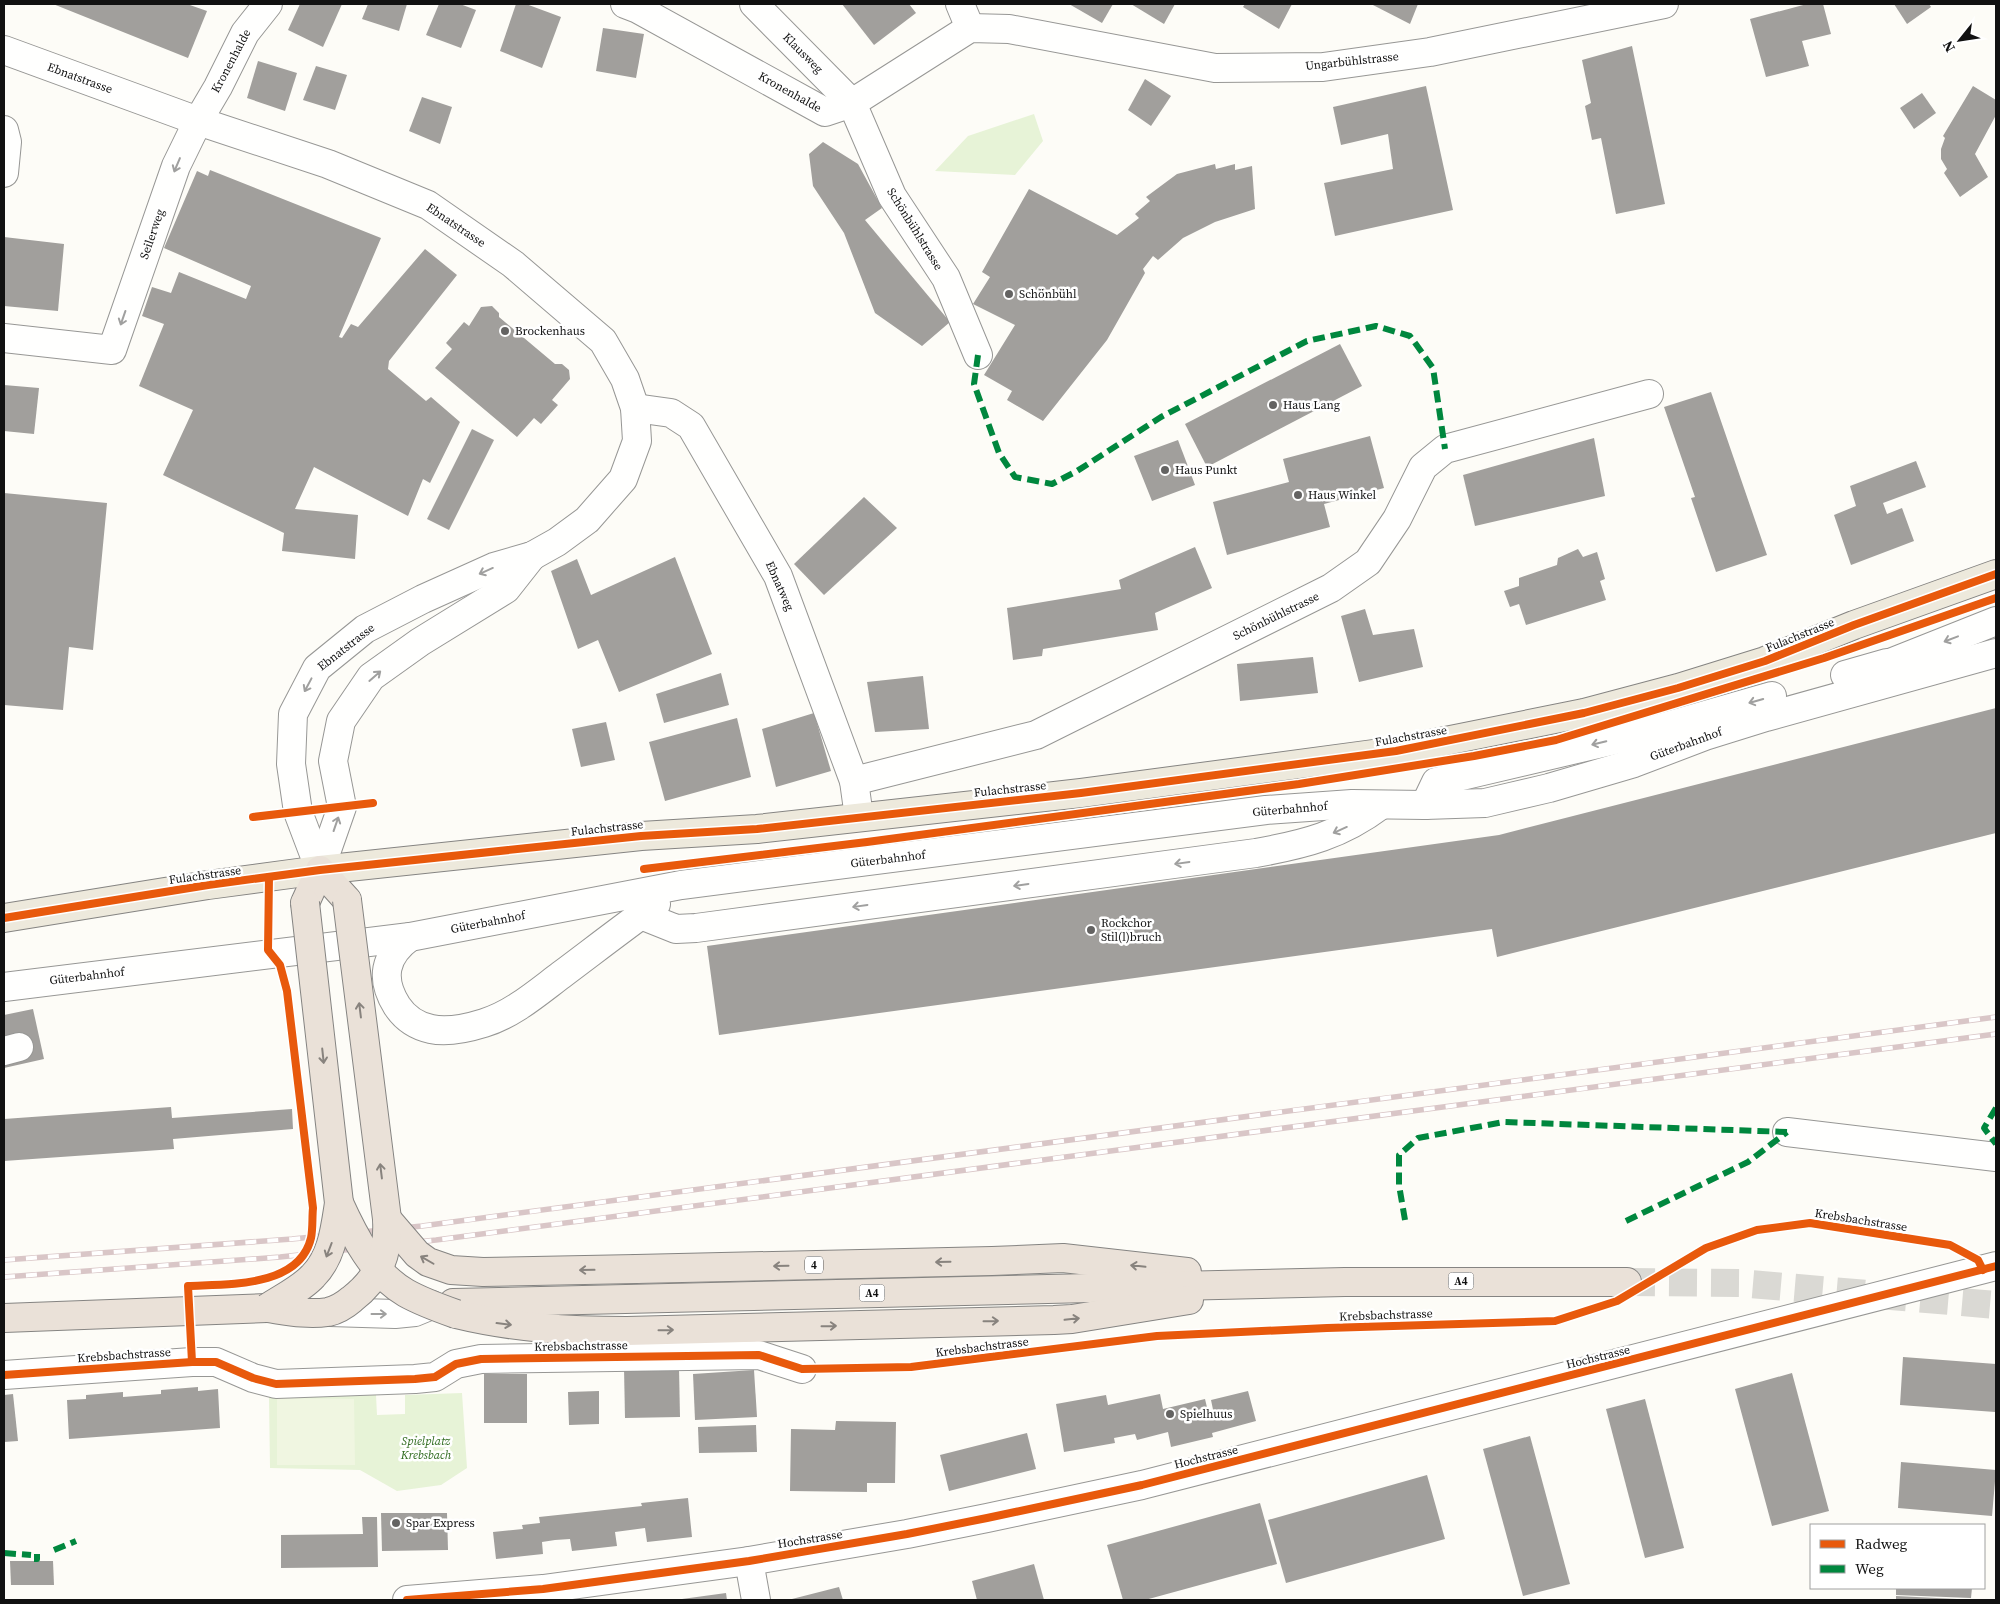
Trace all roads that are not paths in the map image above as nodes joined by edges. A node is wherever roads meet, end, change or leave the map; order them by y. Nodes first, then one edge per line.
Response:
1 (268, 4) edge
2 (625, 4) edge
3 (754, 4) edge
4 (1664, 4) edge
5 (965, 16) edge
6 (1009, 29) joint
7 (4, 50) edge
8 (852, 103) junction
9 (198, 121) junction
10 (4, 130) edge
11 (4, 173) edge
12 (4, 338) edge
13 (978, 355) dead end
14 (1649, 394) dead end
15 (635, 408) junction
16 (532, 556) junction
17 (1996, 574) edge
18 (1996, 621) edge
19 (1996, 653) edge
20 (1886, 663) junction
21 (1766, 717) junction
22 (854, 781) junction
23 (1381, 805) junction
24 (1424, 805) junction
25 (859, 817) junction
26 (320, 870) junction
27 (681, 885) junction
28 (641, 915) junction
29 (4, 918) edge
30 (410, 937) junction
31 (4, 987) edge
32 (1787, 1132) dead end
33 (1996, 1157) edge
34 (339, 1203) junction
35 (387, 1219) junction
36 (1996, 1266) edge
37 (379, 1270) junction
38 (1627, 1282) tunnel mouth
39 (1291, 1283) junction
40 (443, 1304) junction
41 (267, 1308) junction
42 (330, 1312) junction
43 (4, 1318) edge
44 (802, 1369) dead end
45 (4, 1375) edge
46 (749, 1561) junction
47 (407, 1600) edge
48 (756, 1600) edge

1 - 9 street, Kronenhalde
2 - 8 street, Kronenhalde
3 - 8 street, Klausweg
4 - 6 street, Ungarbühlstrasse
5 - 6 street, Kronenhalde
5 - 8 street, Kronenhalde
7 - 9 street, Ebnatstrasse
8 - 13 street, Schönbühlstrasse
9 -> 12 street, Seilerweg
9 - 15 street, Ebnatstrasse
10 - 11 street
14 - 22 street, Schönbühlstrasse
15 - 16 street, Ebnatstrasse
15 - 22 street, Ebnatweg
26 -> 16 street, Ebnatstrasse
16 -> 26 street, Ebnatstrasse
17 - 25 main road, Fulachstrasse
18 -> 20 street, Güterbahnhof
19 - 21 street, Güterbahnhof
20 - 21 street, Güterbahnhof
20 -> 24 street
21 - 24 street, Güterbahnhof
22 - 25 street, Ebnatweg
23 - 24 street, Güterbahnhof
23 - 27 street, Güterbahnhof
23 -> 28 street
25 - 26 main road, Fulachstrasse
26 - 29 main road, Fulachstrasse
26 -> 34 highway, bridge
35 -> 26 highway, bridge
27 - 28 street
27 - 30 street, Güterbahnhof
28 - 30 street
30 - 31 street, Güterbahnhof
32 - 33 street
34 - 37 highway, bridge
34 -> 41 highway, bridge
35 - 37 highway, bridge
39 -> 35 highway, 4, bridge
36 - 46 street, Hochstrasse
37 - 40 highway, bridge
37 - 42 highway, bridge
38 - 39 highway, A4
39 - 40 highway, A4
40 -> 39 highway, bridge
42 -> 40 street, bridge
41 - 42 highway, bridge
41 - 43 highway
44 - 45 street, Krebsbachstrasse
46 - 47 street, Hochstrasse
46 - 48 street

